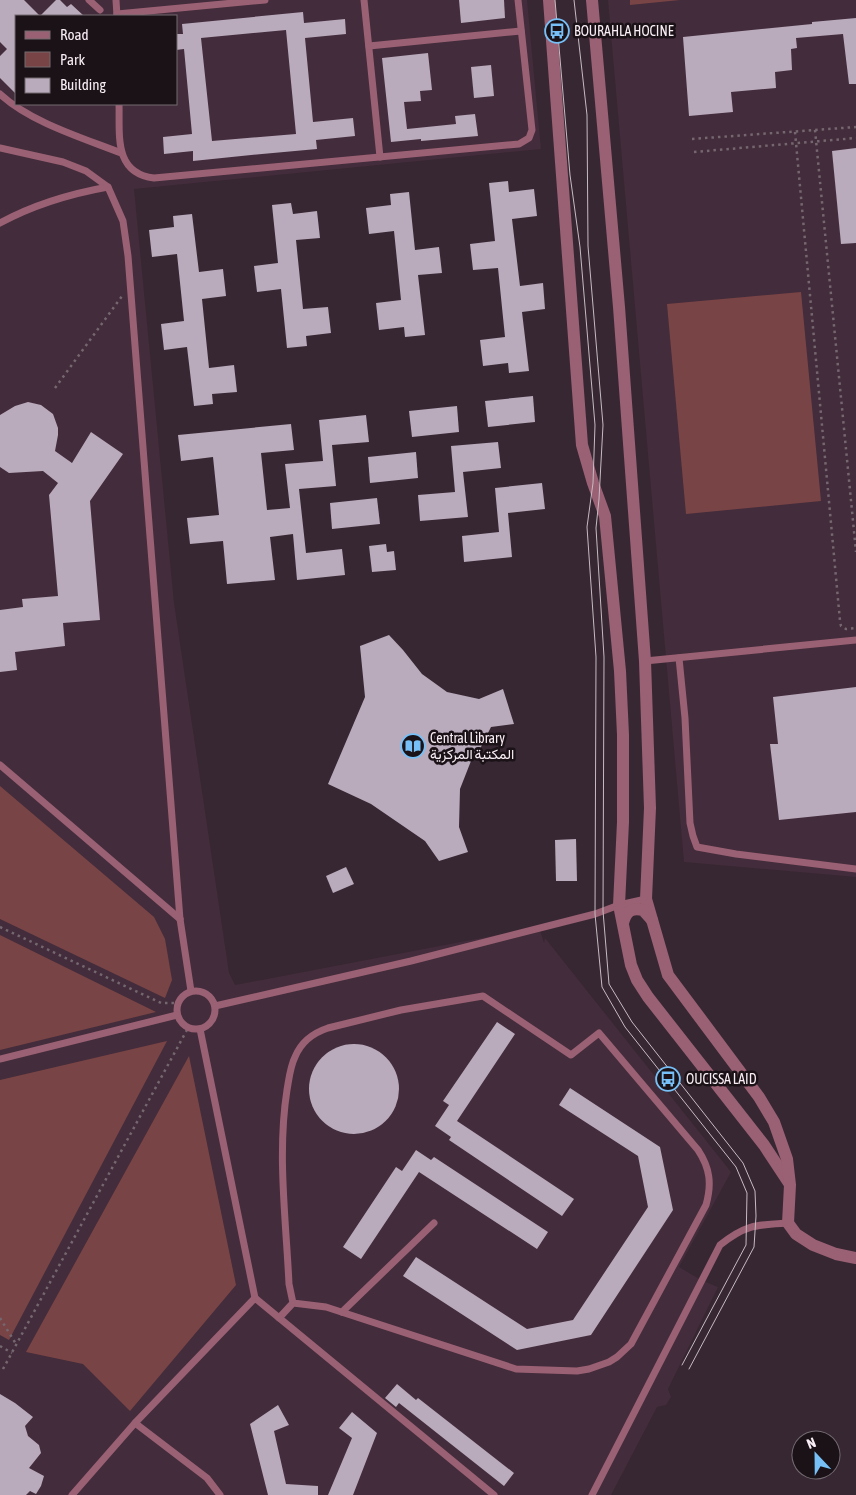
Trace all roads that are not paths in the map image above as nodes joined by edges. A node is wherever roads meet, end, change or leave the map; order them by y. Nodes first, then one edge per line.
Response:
1 (89, 0) edge
2 (116, 0) edge
3 (265, 0) edge
4 (364, 0) edge
5 (518, 0) edge
6 (549, 0) edge
7 (592, 0) edge
8 (100, 10) dead end
9 (117, 15) edge
10 (521, 31) junction
11 (369, 46) junction
12 (0, 94) edge
13 (15, 104) edge
14 (16, 105) edge
15 (119, 105) edge
16 (0, 148) edge
17 (121, 153) junction
18 (380, 157) junction
19 (108, 187) junction
20 (0, 223) edge
21 (856, 640) edge
22 (679, 658) junction
23 (646, 661) junction
24 (0, 765) edge
25 (856, 869) edge
26 (646, 900) junction
27 (619, 905) junction
28 (180, 919) junction
29 (652, 920) junction
30 (623, 923) junction
31 (191, 991) junction
32 (215, 1006) junction
33 (177, 1015) junction
34 (200, 1029) junction
35 (0, 1059) edge
36 (790, 1185) junction
37 (434, 1223) dead end
38 (788, 1223) junction
39 (856, 1258) edge
40 (255, 1298) junction
41 (293, 1303) junction
42 (342, 1312) junction
43 (279, 1318) junction
44 (135, 1424) junction
45 (72, 1495) edge
46 (220, 1495) edge
47 (494, 1495) edge
48 (592, 1495) edge

1 - 8 lane
2 - 9 lane
3 - 9 lane
4 - 11 lane
5 - 10 lane
6 - 27 street
7 - 23 street
10 - 11 lane
10 - 18 lane
11 - 18 lane
12 - 13 lane
14 - 17 lane
15 - 17 lane
16 - 19 lane
17 - 18 lane
19 - 20 lane
19 - 28 lane
21 - 22 lane
22 - 23 lane
22 - 25 lane
23 - 26 street
24 - 28 lane
26 - 27 lane
26 - 29 street
27 - 30 street
27 - 32 lane
28 - 31 lane
29 - 30 street
29 - 36 street
30 - 36 street
31 - 32 lane
31 - 33 lane
32 - 34 lane
33 - 34 lane
33 - 35 lane
34 - 40 lane
36 - 38 street
37 - 42 lane
38 - 39 street
38 - 48 lane
40 - 43 lane
40 - 44 lane
41 - 42 lane
41 - 42 lane
41 - 43 lane
43 - 47 lane
44 - 45 lane
44 - 46 lane

